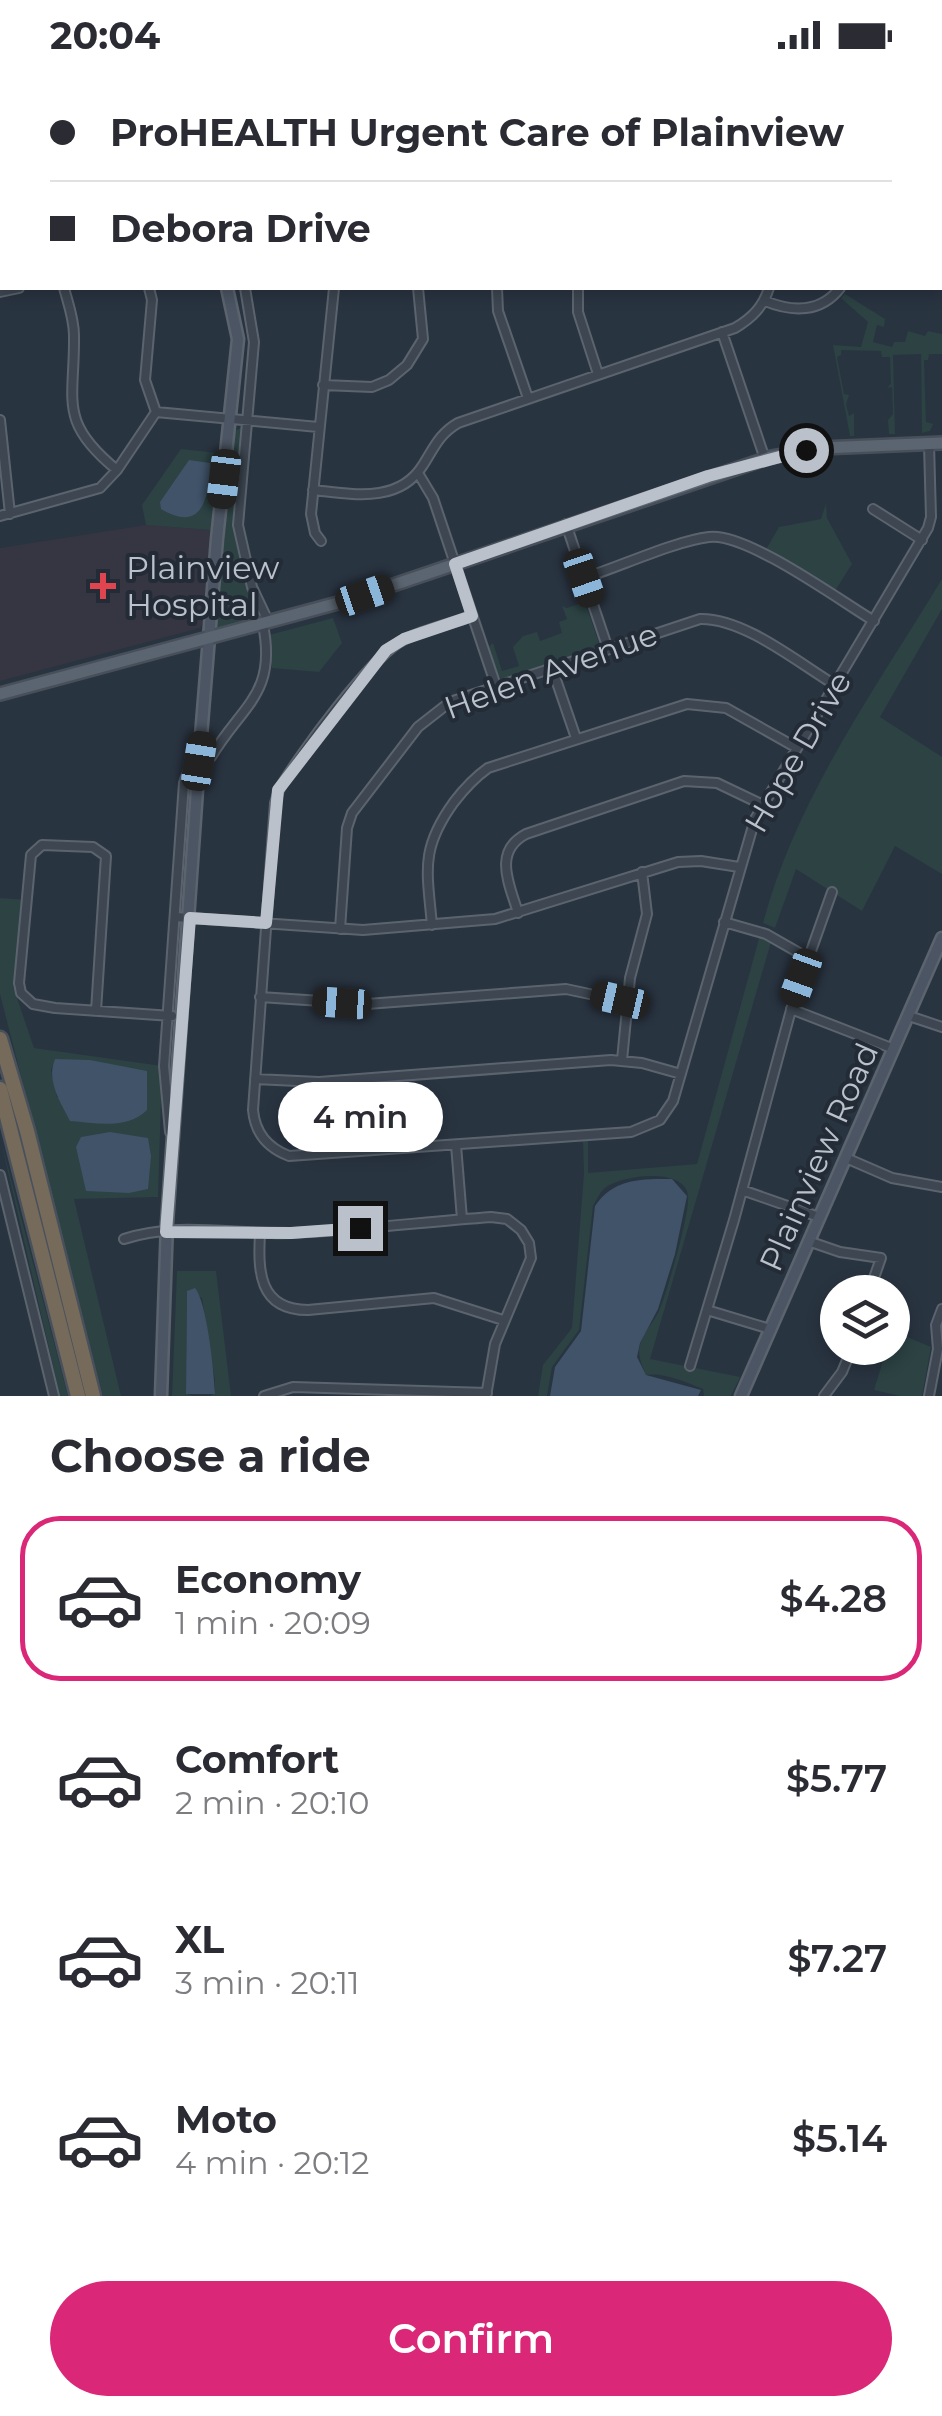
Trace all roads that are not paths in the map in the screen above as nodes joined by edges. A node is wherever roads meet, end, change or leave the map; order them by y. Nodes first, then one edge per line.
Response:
1 (64, 290) edge
2 (150, 290) edge
3 (227, 290) edge
4 (245, 290) edge
5 (334, 290) edge
6 (418, 290) edge
7 (497, 290) edge
8 (578, 290) edge
9 (768, 290) edge
10 (838, 290) edge
11 (765, 300) junction
12 (722, 332) junction
13 (598, 374) junction
14 (323, 385) junction
15 (528, 398) junction
16 (156, 412) junction
17 (230, 419) junction
18 (0, 420) edge
19 (246, 420) junction
20 (318, 427) junction
21 (935, 444) edge
22 (764, 458) junction
23 (117, 470) junction
24 (418, 472) junction
25 (313, 490) junction
26 (873, 509) dead end
27 (10, 514) junction
28 (0, 516) edge
29 (566, 524) junction
30 (922, 540) junction
31 (322, 542) dead end
32 (455, 564) junction
33 (584, 578) junction
34 (472, 616) junction
35 (874, 621) junction
36 (266, 624) junction
37 (210, 637) junction
38 (608, 649) junction
39 (552, 668) junction
40 (835, 684) junction
41 (496, 686) junction
42 (0, 694) edge
43 (576, 738) junction
44 (797, 748) junction
45 (199, 761) junction
46 (762, 806) junction
47 (739, 867) junction
48 (642, 872) junction
49 (832, 892) dead end
50 (518, 914) junction
51 (175, 918) junction
52 (190, 918) junction
53 (724, 922) junction
54 (266, 923) junction
55 (432, 924) junction
56 (340, 929) junction
57 (942, 938) edge
58 (939, 952) edge
59 (808, 958) junction
60 (260, 998) junction
61 (627, 1002) junction
62 (791, 1009) junction
63 (96, 1011) junction
64 (168, 1016) junction
65 (909, 1016) junction
66 (182, 1017) junction
67 (942, 1028) edge
68 (0, 1039) edge
69 (894, 1050) junction
70 (622, 1060) junction
71 (681, 1074) junction
72 (255, 1079) junction
73 (0, 1089) edge
74 (172, 1144) junction
75 (456, 1146) junction
76 (846, 1158) junction
77 (0, 1174) edge
78 (942, 1188) edge
79 (742, 1190) junction
80 (819, 1217) junction
81 (462, 1220) junction
82 (166, 1232) junction
83 (260, 1232) junction
84 (124, 1240) dead end
85 (808, 1242) junction
86 (874, 1275) edge
87 (942, 1309) edge
88 (706, 1310) junction
89 (503, 1320) junction
90 (770, 1329) junction
91 (940, 1350) edge
92 (845, 1365) edge
93 (690, 1366) dead end
94 (486, 1395) edge
95 (54, 1396) edge
96 (78, 1396) edge
97 (93, 1396) edge
98 (161, 1396) edge
99 (264, 1396) edge
100 (741, 1396) edge
101 (824, 1396) edge
102 (929, 1396) edge

1 - 23 street
2 - 16 street
3 - 17 street
4 - 19 street
5 - 14 street
6 - 14 street
7 - 15 street
8 - 13 street
9 - 11 street
10 - 11 street
11 - 12 street
12 - 13 street
12 - 22 street
13 - 15 street
14 - 20 street
15 - 24 street
16 - 17 street
16 - 23 street
17 - 19 street
17 - 37 street
18 - 27 street
19 - 20 street
19 - 36 street
20 - 25 street
21 - 22 main road
21 - 30 street, Hope Drive
22 - 29 main road
23 - 27 street
24 - 25 street
24 - 32 street
25 - 31 street
26 - 30 street
27 - 28 street
29 - 32 main road
29 - 33 street
30 - 35 street, Hope Drive
32 - 34 street
32 - 36 main road
33 - 35 street
33 - 38 street
34 - 41 street
34 - 54 street, Hope Drive
35 - 40 street, Hope Drive
36 - 37 main road
36 - 45 street
37 - 42 main road
37 - 45 street
38 - 39 street, Helen Avenue
38 - 40 street, Helen Avenue
39 - 41 street, Helen Avenue
39 - 43 street
40 - 44 street, Hope Drive
41 - 56 street, Helen Avenue
43 - 44 street
43 - 55 street
44 - 46 street, Hope Drive
45 - 51 street
45 - 52 street
46 - 47 street, Hope Drive
46 - 50 street
47 - 48 street
47 - 53 street, Hope Drive
48 - 50 street
48 - 61 street
49 - 59 street
50 - 55 street
51 - 52 street
51 - 64 street
52 - 54 street
52 - 66 street
53 - 59 street
53 - 71 street, Hope Drive
54 - 56 street
54 - 60 street, Hope Drive
55 - 56 street
57 - 58 street, Plainview Road
58 - 65 street, Plainview Road
59 - 62 street
60 - 61 street
60 - 72 street, Hope Drive
61 - 70 street
62 - 69 street
62 - 79 street
63 - 63 street
63 - 64 street
64 - 66 street
64 - 74 street
65 - 67 street
65 - 69 street, Plainview Road
66 - 74 street
68 - 97 highway
69 - 76 street, Plainview Road
70 - 71 street
70 - 72 street
71 - 75 street, Hope Drive
72 - 75 street, Hope Drive
73 - 96 highway
74 - 82 street
75 - 81 street
76 - 78 street
76 - 80 street, Plainview Road
77 - 95 street
79 - 80 street
79 - 88 street
80 - 85 street, Plainview Road
81 - 83 street
81 - 89 street
82 - 83 street
82 - 84 street
82 - 98 street
83 - 89 street
85 - 86 street
85 - 90 street, Plainview Road
87 - 91 street
88 - 90 street
88 - 93 street
89 - 94 street
90 - 100 street, Plainview Road
91 - 102 street
92 - 101 street
94 - 99 street

